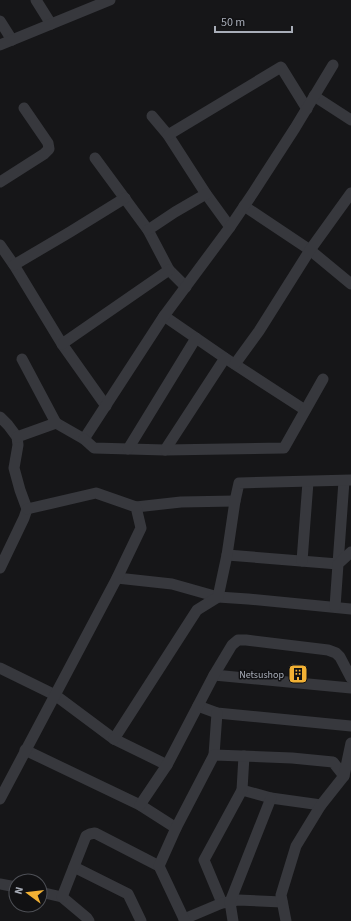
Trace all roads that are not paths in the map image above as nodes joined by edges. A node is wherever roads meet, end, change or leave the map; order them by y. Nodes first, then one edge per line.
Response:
1 (36, 0) edge
2 (110, 0) edge
3 (0, 21) edge
4 (51, 24) junction
5 (12, 40) junction
6 (0, 45) edge
7 (333, 65) dead end
8 (314, 96) junction
9 (24, 108) dead end
10 (307, 109) junction
11 (152, 116) dead end
12 (351, 120) edge
13 (168, 135) junction
14 (95, 158) dead end
15 (0, 182) edge
16 (351, 192) edge
17 (206, 194) junction
18 (125, 198) junction
19 (244, 206) junction
20 (230, 227) junction
21 (148, 230) junction
22 (0, 245) edge
23 (310, 250) junction
24 (14, 265) junction
25 (169, 270) junction
26 (351, 284) edge
27 (186, 287) junction
28 (164, 316) junction
29 (196, 338) junction
30 (62, 344) junction
31 (225, 358) junction
32 (22, 359) dead end
33 (235, 364) junction
34 (323, 379) dead end
35 (106, 406) junction
36 (305, 410) junction
37 (0, 417) edge
38 (56, 423) junction
39 (17, 437) junction
40 (84, 439) junction
41 (128, 449) junction
42 (165, 450) junction
43 (347, 480) edge
44 (308, 482) junction
45 (235, 501) junction
46 (136, 507) junction
47 (27, 509) junction
48 (351, 552) edge
49 (227, 555) junction
50 (302, 561) junction
51 (338, 564) junction
52 (0, 568) edge
53 (117, 578) junction
54 (218, 597) junction
55 (334, 607) junction
56 (351, 608) edge
57 (0, 668) edge
58 (214, 675) junction
59 (351, 678) edge
60 (351, 688) edge
61 (55, 695) junction
62 (198, 706) junction
63 (217, 713) junction
64 (351, 726) edge
65 (114, 739) junction
66 (351, 743) edge
67 (25, 750) junction
68 (214, 755) junction
69 (244, 756) junction
70 (167, 765) junction
71 (344, 776) junction
72 (242, 790) junction
73 (271, 798) junction
74 (0, 799) edge
75 (140, 805) junction
76 (321, 806) junction
77 (176, 828) junction
78 (159, 866) junction
79 (74, 867) junction
80 (48, 894) edge
81 (62, 897) junction
82 (226, 902) junction
83 (282, 902) junction
84 (184, 920) edge
85 (89, 921) edge
86 (141, 921) edge
87 (233, 921) edge
88 (286, 921) edge

1 - 4 street
2 - 4 street
3 - 5 street
4 - 5 street
5 - 6 street
7 - 8 street
8 - 10 street
8 - 12 street
9 - 15 street
10 - 13 street
10 - 19 street
11 - 13 street
13 - 17 street
14 - 18 street
16 - 23 street
17 - 20 street
17 - 21 street
18 - 21 street
18 - 24 street
19 - 20 street
19 - 23 street
20 - 27 street
21 - 25 street
22 - 24 street
23 - 26 street
23 - 33 street
24 - 30 street
25 - 27 street
25 - 30 street
27 - 28 street
28 - 29 street
28 - 35 street
29 - 31 street
29 - 41 street
30 - 35 street
31 - 33 street
31 - 42 street
32 - 38 street
33 - 36 street
34 - 36 street
35 - 40 street
36 - 42 street
37 - 39 street
38 - 39 street
38 - 40 street
39 - 47 street
40 - 41 street
41 - 42 street
43 - 44 street
43 - 51 street
44 - 45 street
44 - 50 street
45 - 46 street
45 - 49 street
46 - 47 street
46 - 53 street
47 - 52 street
48 - 51 street
49 - 50 street
49 - 54 street
50 - 51 street
51 - 55 street
53 - 54 street
53 - 61 street
54 - 55 street
54 - 65 street
55 - 56 street
57 - 61 street
58 - 59 street
58 - 60 street
58 - 62 street
61 - 65 street
61 - 67 street
62 - 63 street
62 - 70 street
63 - 64 street
63 - 68 street
65 - 70 street
66 - 71 street
67 - 74 street
67 - 75 street
68 - 69 street
68 - 77 street
69 - 71 street
69 - 72 street
70 - 75 street
71 - 76 street
72 - 73 street
72 - 82 street
73 - 76 street
73 - 82 street
75 - 77 street
76 - 83 street
77 - 78 street
78 - 79 street
78 - 84 street
79 - 81 street
79 - 86 street
80 - 81 street
81 - 85 street
82 - 83 street
82 - 84 street
82 - 87 street
83 - 88 street

